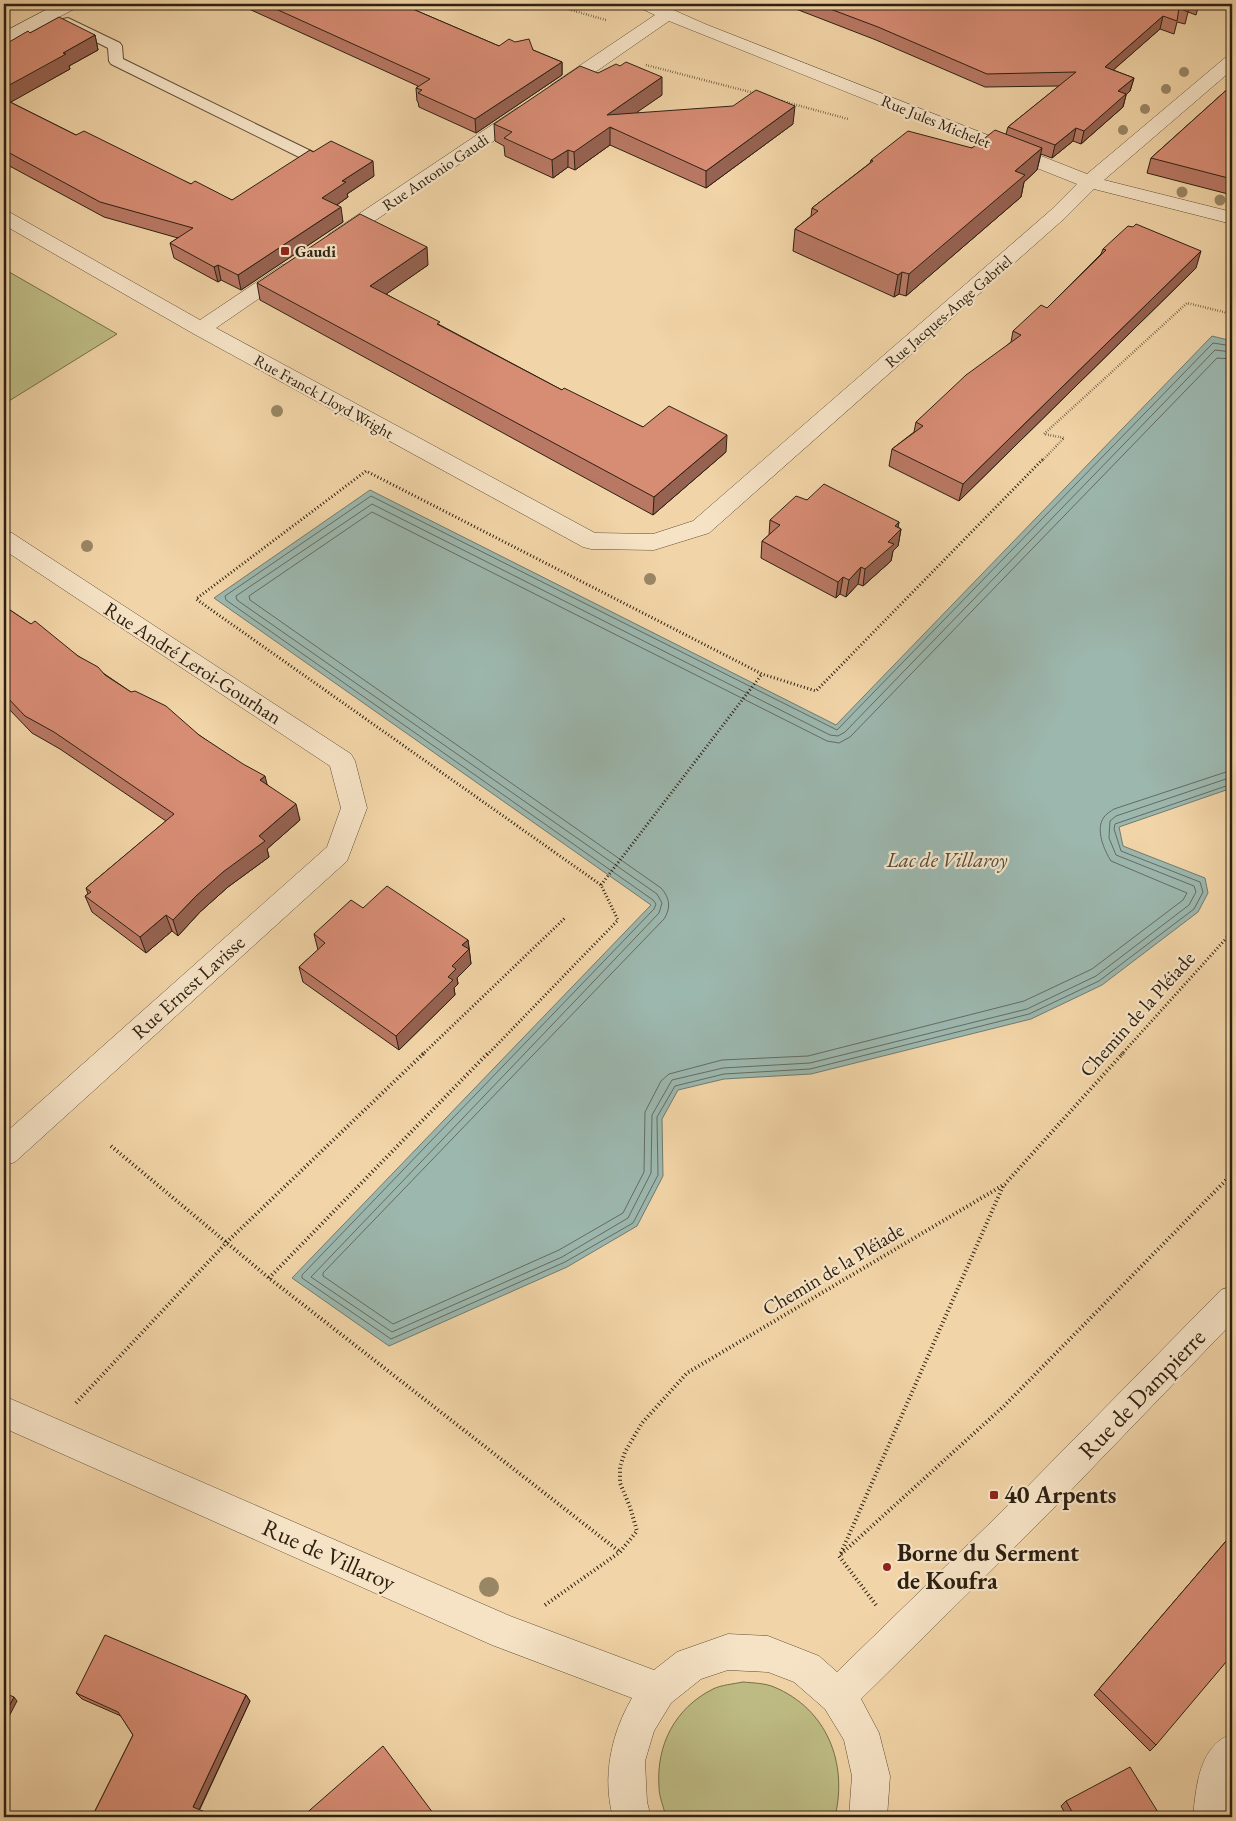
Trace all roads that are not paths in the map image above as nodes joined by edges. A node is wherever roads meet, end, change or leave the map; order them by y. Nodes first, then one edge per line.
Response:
1 (70, 4) edge
2 (646, 4) edge
3 (51, 14) junction
4 (668, 14) junction
5 (4, 39) edge
6 (1232, 61) edge
7 (309, 156) edge
8 (1090, 182) junction
9 (4, 217) edge
10 (1232, 218) edge
11 (324, 246) edge
12 (307, 257) edge
13 (201, 329) junction
14 (4, 539) edge
15 (654, 542) joint
16 (354, 808) joint
17 (4, 1153) edge
18 (1232, 1301) edge
19 (4, 1412) edge
20 (658, 1690) junction
21 (838, 1696) junction
22 (1232, 1752) edge
23 (632, 1817) edge
24 (868, 1817) edge
25 (1212, 1817) edge

1 - 3 street
2 - 4 street, Rue Jules Michelet
3 - 5 street
3 - 7 lane
4 - 8 street, Rue Jules Michelet
4 - 11 street, Rue Antonio Gaudi
6 - 8 street, Rue Jacques-Ange Gabriel
8 - 10 street, Rue Jules Michelet
8 - 15 street, Rue Jacques-Ange Gabriel
9 - 13 street, Rue Franck Lloyd Wright
12 - 13 street
13 - 15 street, Rue Franck Lloyd Wright
14 - 16 street, Rue André Leroi-Gourhan
16 - 17 street, Rue Ernest Lavisse
18 - 21 street, Rue de Dampierre
19 - 20 street, Rue de Villaroy
20 - 21 street
20 - 23 street
21 - 24 street
22 - 25 street

